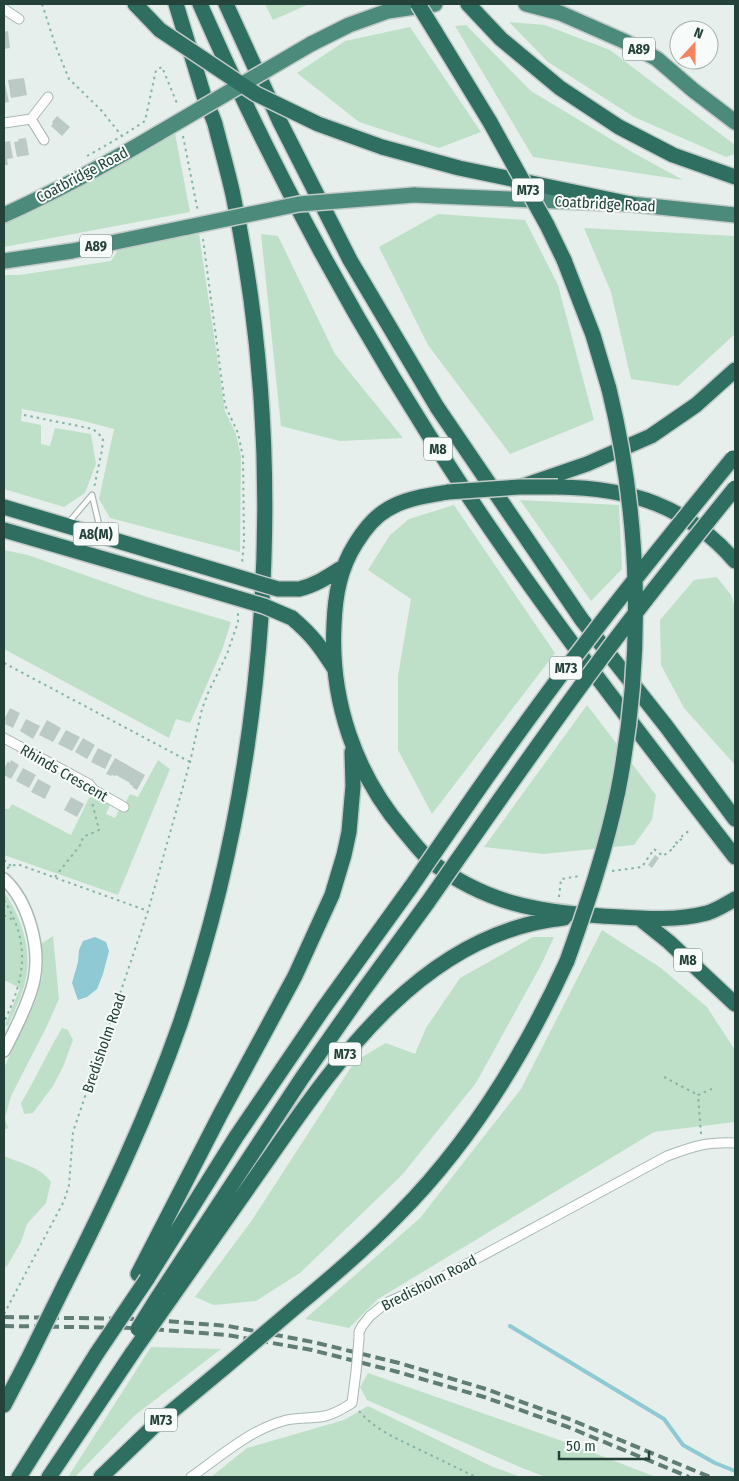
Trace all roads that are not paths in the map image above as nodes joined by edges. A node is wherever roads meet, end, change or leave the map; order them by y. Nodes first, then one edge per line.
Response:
1 (135, 4) edge
2 (176, 4) edge
3 (200, 4) edge
4 (226, 4) edge
5 (418, 4) edge
6 (435, 4) edge
7 (468, 4) edge
8 (526, 4) edge
9 (4, 9) edge
10 (19, 19) dead end
11 (48, 97) dead end
12 (31, 118) junction
13 (735, 122) edge
14 (4, 123) edge
15 (44, 140) dead end
16 (735, 177) edge
17 (631, 204) junction
18 (735, 214) edge
19 (4, 215) edge
20 (4, 261) edge
21 (735, 370) edge
22 (734, 456) edge
23 (557, 481) junction
24 (735, 488) edge
25 (4, 507) edge
26 (67, 525) junction
27 (4, 530) edge
28 (102, 536) junction
29 (735, 561) edge
30 (343, 567) junction
31 (334, 670) junction
32 (4, 738) edge
33 (352, 741) junction
34 (124, 807) dead end
35 (735, 819) edge
36 (735, 857) edge
37 (4, 879) edge
38 (735, 899) edge
39 (598, 916) junction
40 (639, 918) junction
41 (735, 1004) edge
42 (4, 1048) edge
43 (735, 1143) edge
44 (142, 1276) junction
45 (165, 1297) junction
46 (4, 1405) edge
47 (19, 1477) edge
48 (49, 1477) edge
49 (101, 1477) edge
50 (191, 1477) edge

1 - 17 highway, bridge
2 - 46 highway, bridge
3 - 36 highway, M8
4 - 35 highway, M8
5 - 49 highway, M73, bridge
6 - 19 highway, Coatbridge Road, bridge
7 - 16 highway
8 - 13 highway, A89
9 - 10 street
11 - 12 street
12 - 14 street
12 - 15 street
17 - 18 highway, Coatbridge Road / A89
17 - 20 highway, Coatbridge Road / A89, bridge
21 - 23 highway
22 - 44 highway, M73, bridge
23 - 29 highway
23 - 30 highway, bridge
24 - 45 highway, M73, bridge
25 - 26 highway, A8(M)
26 - 28 highway, A8(M)
26 - 28 lane
27 - 31 highway, A8(M), bridge
28 - 30 highway, A8(M), bridge
30 - 31 highway
31 - 33 highway
32 - 34 street, Rhinds Crescent
33 - 39 highway
33 - 44 highway, M73
37 - 42 street
38 - 40 highway
39 - 40 highway
39 - 45 highway, M73
40 - 41 highway, M8
43 - 50 street, Bredisholm Road, bridge
44 - 47 highway, M73, bridge
45 - 48 highway, M73, bridge

